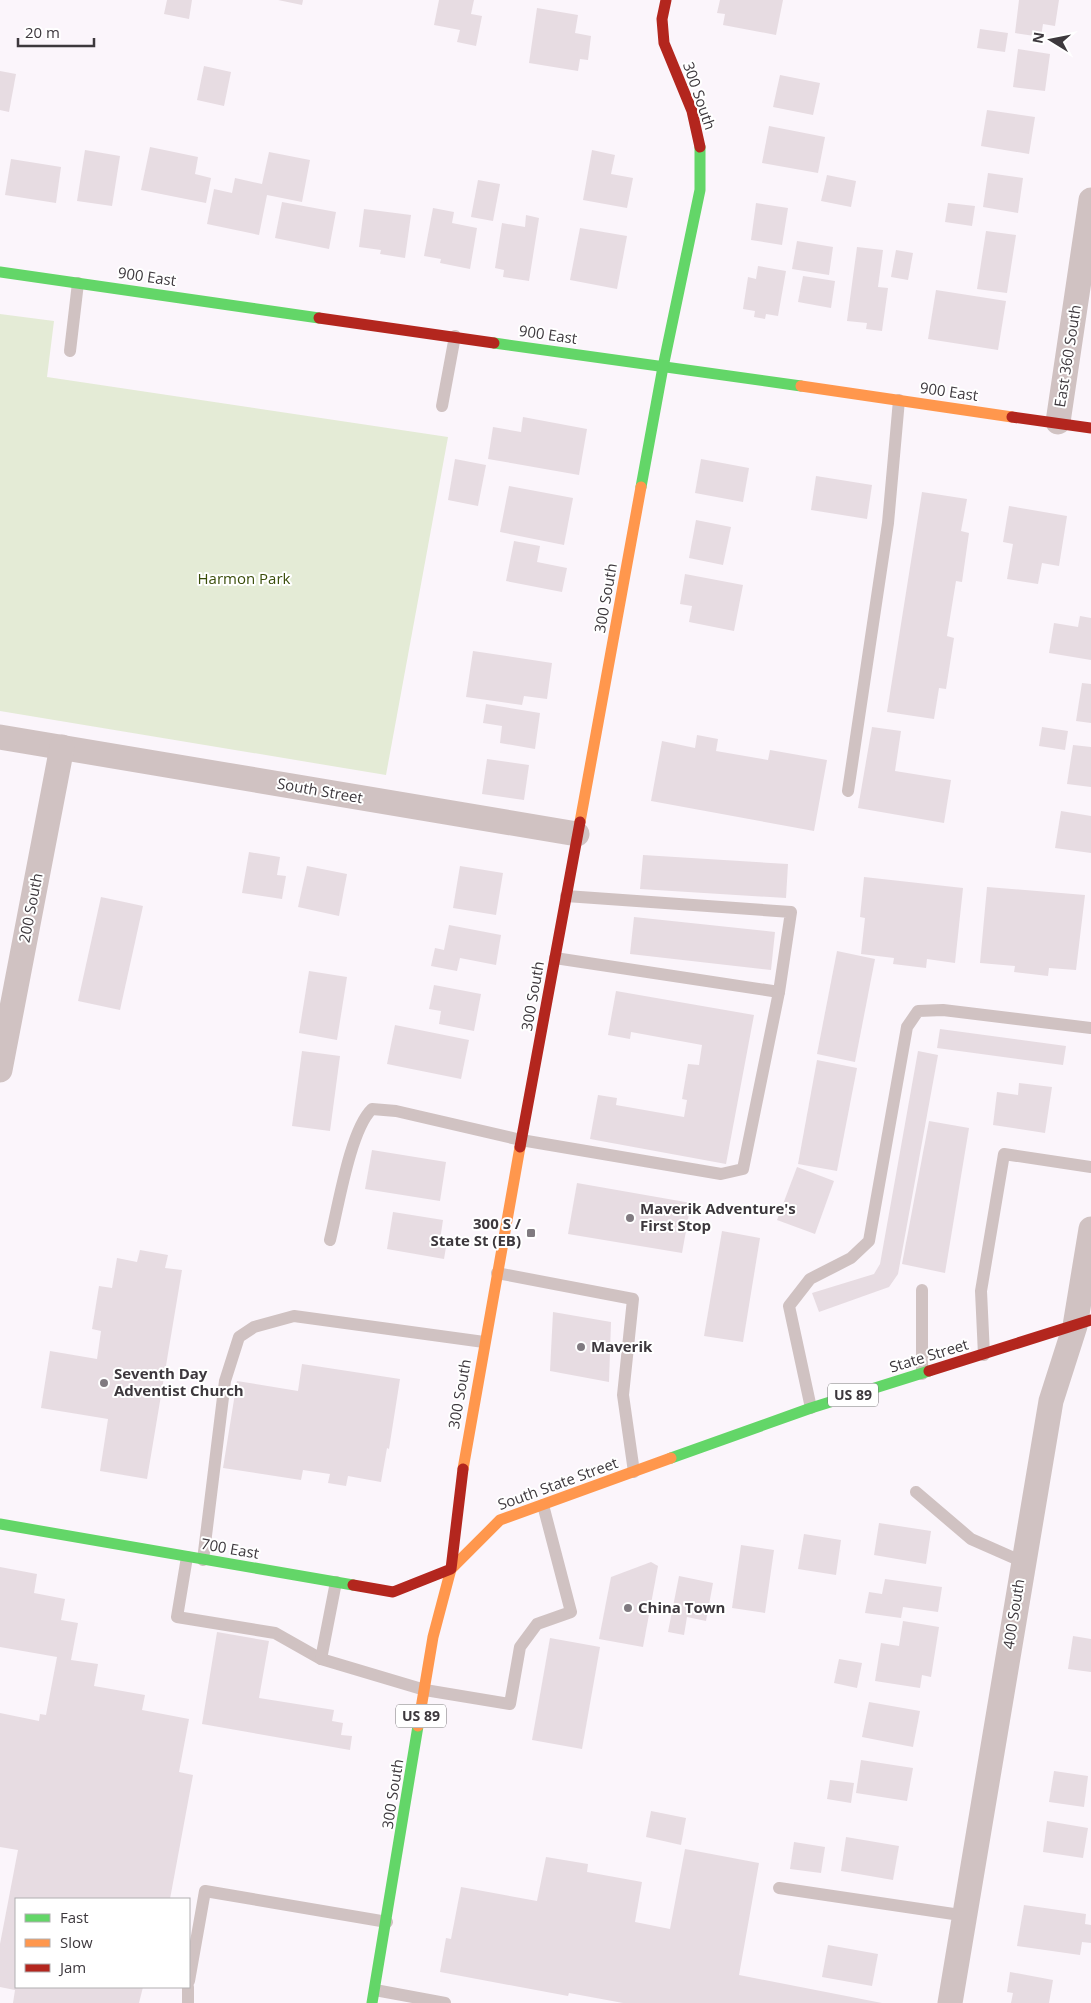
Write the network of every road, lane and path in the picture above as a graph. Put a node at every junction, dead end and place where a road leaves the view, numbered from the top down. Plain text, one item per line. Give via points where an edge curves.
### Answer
1 (666, 0) edge
2 (1091, 200) edge
3 (0, 272) edge
4 (78, 283) junction
5 (456, 336) junction
6 (70, 351) dead end
7 (663, 367) junction
8 (899, 400) junction
9 (442, 406) dead end
10 (1058, 422) junction
11 (1091, 428) edge
12 (0, 736) edge
13 (62, 747) junction
14 (848, 791) dead end
15 (578, 834) junction
16 (566, 896) junction
17 (555, 958) junction
18 (779, 992) junction
19 (1091, 1028) edge
20 (0, 1070) edge
21 (522, 1140) junction
22 (1091, 1167) edge
23 (1091, 1229) edge
24 (330, 1240) dead end
25 (497, 1273) junction
26 (922, 1290) dead end
27 (1083, 1323) edge
28 (484, 1342) junction
29 (984, 1355) junction
30 (922, 1374) junction
31 (811, 1408) junction
32 (634, 1472) junction
33 (916, 1492) dead end
34 (543, 1505) junction
35 (0, 1524) edge
36 (187, 1557) junction
37 (203, 1560) junction
38 (1023, 1562) junction
39 (450, 1569) junction
40 (336, 1582) junction
41 (321, 1660) junction
42 (425, 1690) junction
43 (779, 1888) dead end
44 (967, 1916) junction
45 (387, 1922) junction
46 (190, 1975) edge
47 (188, 1988) edge
48 (375, 1990) junction
49 (188, 2003) edge
50 (372, 2003) edge
51 (445, 2003) edge
52 (950, 2003) edge

1 - 7 main road, 300 South via 662,19 664,43 692,111 700,146 700,190
2 - 10 street, East 360 South
3 - 4 main road, 900 East
4 - 5 main road, 900 East
4 - 6 lane
5 - 7 main road, 900 East
5 - 9 lane
7 - 8 main road, 900 East
7 - 15 main road, 300 South
8 - 10 main road, 900 East
8 - 14 lane via 888,523
10 - 11 main road, 900 East
12 - 13 street, South Street
13 - 15 street, South Street
13 - 20 street, 200 South
15 - 16 main road, 300 South
16 - 17 main road, 300 South
16 - 18 lane via 791,912
17 - 18 lane
17 - 21 main road, 300 South
18 - 21 lane via 743,1169 721,1174
19 - 31 lane via 943,1010 918,1011 907,1027 869,1241 851,1258 810,1279 789,1306
21 - 24 lane via 396,1111 372,1109 362,1122 354,1144
21 - 25 main road, 300 South
22 - 29 lane via 1004,1154 981,1291
23 - 27 street, 400 South
25 - 28 main road, 300 South
25 - 32 lane via 633,1299 622,1395
26 - 30 lane
27 - 29 main road, State Street / US 89
27 - 38 street, 400 South via 1051,1401
28 - 37 lane via 294,1316 254,1327 239,1337 225,1381
28 - 39 main road, 300 South via 466,1441
29 - 30 main road, State Street / US 89
30 - 31 main road, State Street / US 89
31 - 32 main road, State Street / US 89
32 - 34 main road, South State Street / US 89
33 - 38 lane via 971,1539
34 - 39 main road, South State Street / US 89 via 500,1520
34 - 42 lane via 571,1612 537,1624 520,1647 510,1704
35 - 36 main road, 700 East
36 - 37 main road, 700 East
36 - 41 lane via 177,1617 275,1633
37 - 40 main road, 700 East
38 - 44 street, 400 South
39 - 40 main road, 700 East via 393,1592
39 - 42 main road, 300 South / US 89 via 433,1637
40 - 41 lane
41 - 42 lane
42 - 45 main road, 300 South / US 89
43 - 44 lane
44 - 52 street, 400 South
45 - 46 lane via 205,1891
45 - 48 main road, 300 South / US 89
47 - 49 lane
48 - 50 main road, 300 South / US 89
48 - 51 lane

